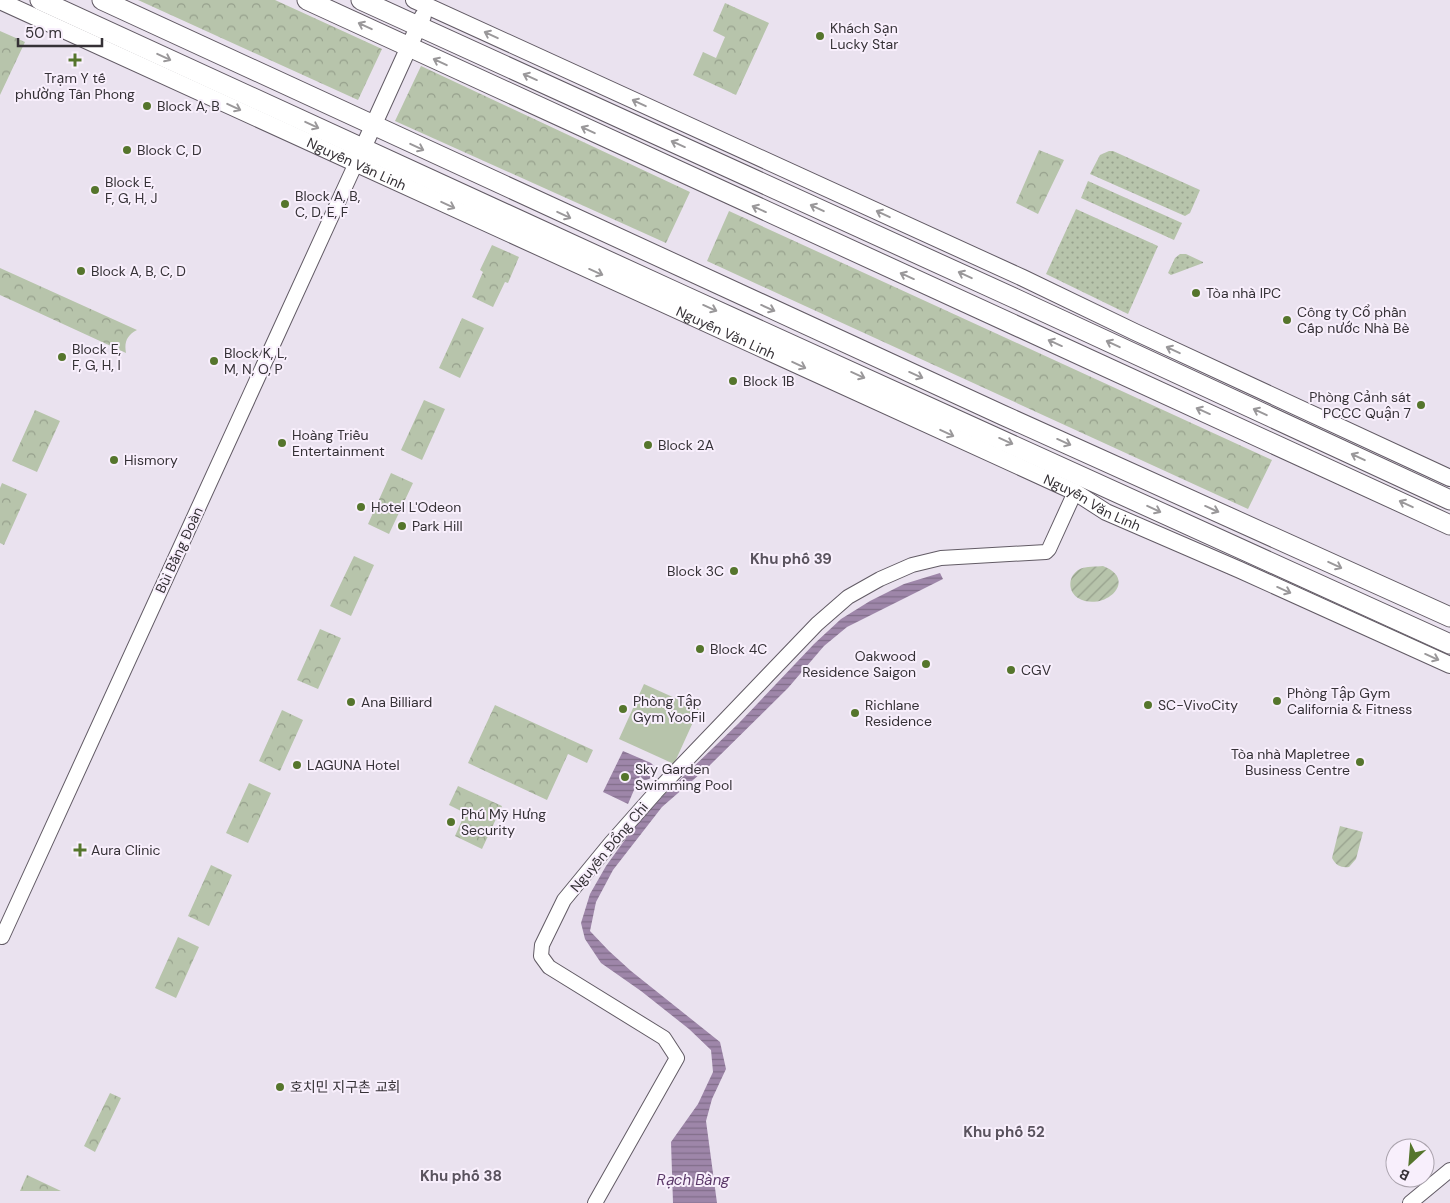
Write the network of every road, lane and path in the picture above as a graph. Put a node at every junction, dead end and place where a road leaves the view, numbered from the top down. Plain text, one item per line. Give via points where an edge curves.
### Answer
1 (102, 0) edge
2 (307, 0) edge
3 (361, 0) edge
4 (0, 1) edge
5 (424, 2) edge
6 (47, 9) edge
7 (418, 26) junction
8 (409, 47) junction
9 (372, 127) junction
10 (359, 155) junction
11 (1023, 278) junction
12 (1014, 298) junction
13 (1450, 478) edge
14 (1078, 483) junction
15 (1450, 500) edge
16 (1450, 525) edge
17 (1244, 561) junction
18 (1450, 617) edge
19 (1450, 644) edge
20 (1450, 665) edge
21 (2, 937) dead end
22 (1450, 1170) edge
23 (595, 1203) edge
24 (1410, 1203) edge

1 - 9 highway
8 -> 2 highway
3 - 7 highway
4 - 6 main road, Nguyễn Văn Linh
5 - 7 main road
11 -> 5 main road
6 -> 10 highway, Nguyễn Văn Linh
7 - 8 main road
12 -> 7 highway
8 - 9 main road
16 -> 8 highway
9 - 10 main road
9 -> 18 highway
10 -> 14 highway, Nguyễn Văn Linh via 678,293
10 - 21 street, Bùi Bằng Đoàn
11 - 12 main road
13 -> 11 main road
15 -> 12 highway
14 -> 17 highway, Nguyễn Văn Linh
14 - 23 street, Nguyễn Đổng Chi via 1046,552 941,558 912,565 848,597 817,624 656,792 564,900 542,946 540,956 548,968 664,1038 677,1058
17 - 19 highway, Nguyễn Văn Linh
17 -> 20 main road, Nguyễn Văn Linh
22 - 24 street

